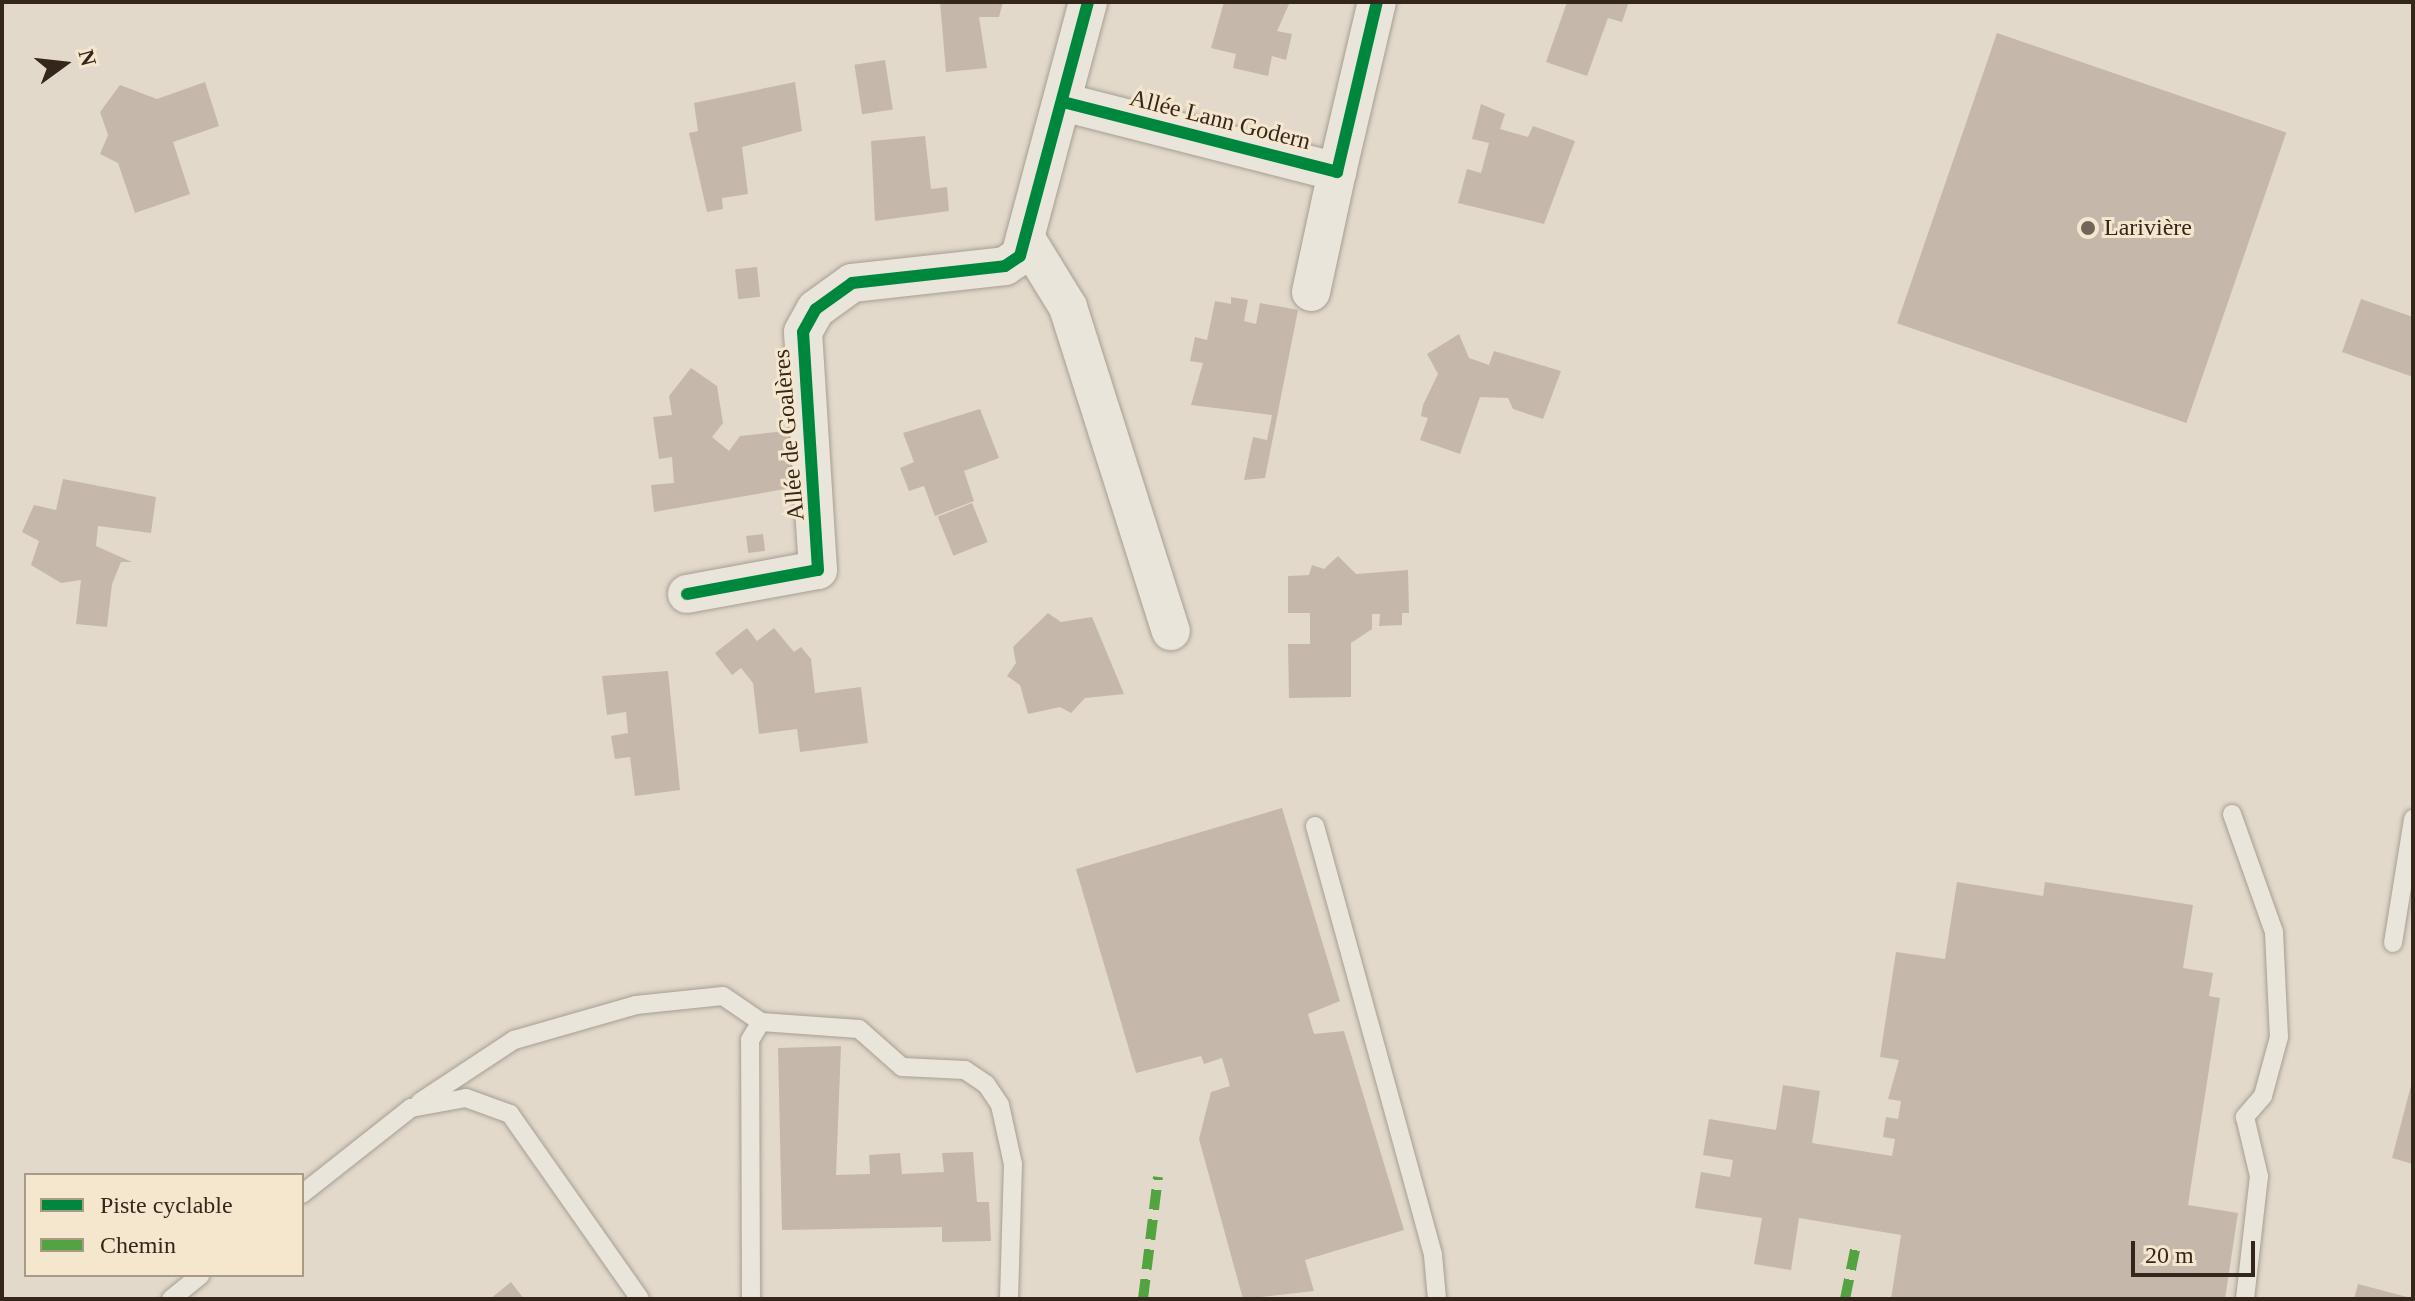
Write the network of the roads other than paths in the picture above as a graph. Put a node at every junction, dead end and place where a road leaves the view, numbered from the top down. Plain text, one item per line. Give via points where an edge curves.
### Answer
1 (1088, 2) edge
2 (1377, 2) edge
3 (1063, 102) junction
4 (1337, 172) junction
5 (1028, 242) junction
6 (1311, 292) dead end
7 (687, 594) dead end
8 (1171, 631) dead end
9 (2232, 814) dead end
10 (2413, 819) edge
11 (1315, 826) dead end
12 (2393, 943) dead end
13 (761, 1022) junction
14 (411, 1108) junction
15 (304, 1192) edge
16 (198, 1277) edge
17 (171, 1299) edge
18 (640, 1299) edge
19 (751, 1299) edge
20 (1009, 1299) edge
21 (1437, 1299) edge
22 (2245, 1299) edge

1 - 3 street
2 - 4 street, Allée Lann Godern
3 - 4 street, Allée Lann Godern
3 - 5 street
4 - 6 street, Allée Lann Godern
5 - 7 street, Allée de Goalères via 1005,266 852,283 816,309 799,353 818,570
5 - 8 street via 1055,274 1068,307
9 - 22 lane via 2274,932 2279,1037 2263,1096 2245,1117 2259,1176
10 - 12 lane
11 - 21 lane via 1433,1255
13 - 14 lane via 723,996 636,1005 514,1040
13 - 19 lane via 750,1040
13 - 20 lane via 859,1029 902,1067 965,1070 986,1084 1000,1105 1013,1164
14 - 15 lane
14 - 18 lane via 466,1098 510,1114
16 - 17 lane

